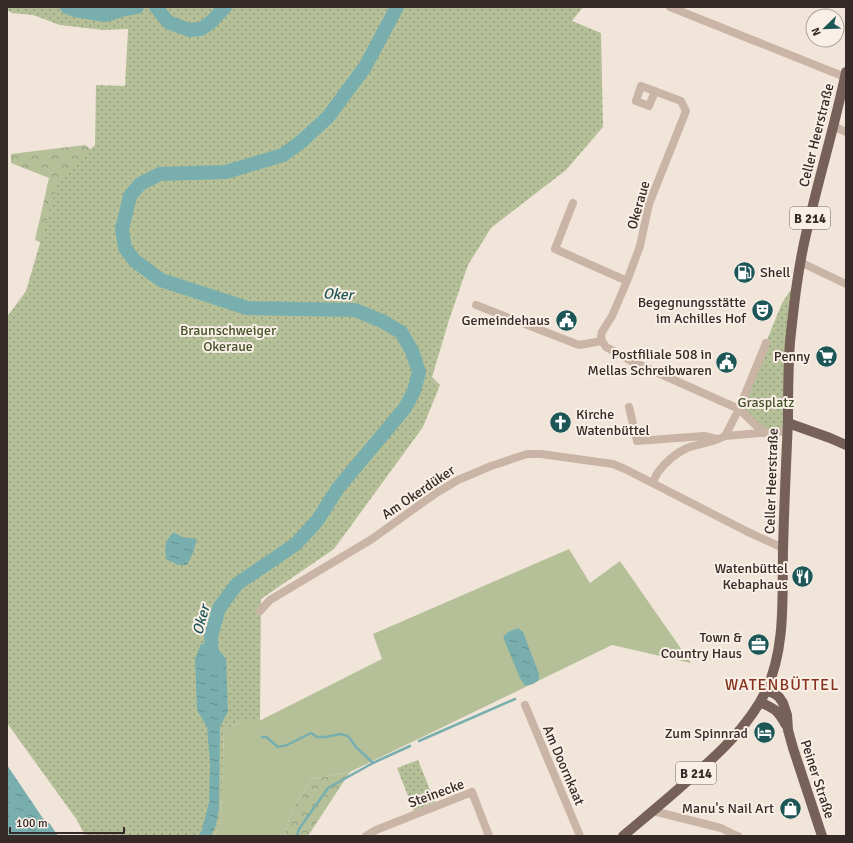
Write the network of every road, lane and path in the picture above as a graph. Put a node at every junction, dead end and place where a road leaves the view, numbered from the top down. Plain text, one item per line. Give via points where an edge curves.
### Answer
1 (670, 7) edge
2 (845, 74) edge
3 (655, 91) dead end
4 (833, 126) junction
5 (846, 132) edge
6 (573, 203) dead end
7 (800, 262) junction
8 (627, 281) junction
9 (846, 284) edge
10 (476, 305) dead end
11 (602, 341) junction
12 (766, 342) dead end
13 (628, 407) dead end
14 (739, 409) junction
15 (787, 427) junction
16 (764, 434) junction
17 (723, 438) junction
18 (846, 445) edge
19 (653, 483) junction
20 (783, 548) junction
21 (260, 611) dead end
22 (766, 690) junction
23 (760, 702) junction
24 (525, 705) dead end
25 (788, 730) junction
26 (653, 811) junction
27 (366, 836) edge
28 (489, 836) edge
29 (580, 836) edge
30 (623, 836) edge
31 (738, 836) edge
32 (822, 836) edge

1 - 2 street
2 - 4 main road, Celler Heerstraße / B 214
3 - 8 street, Okeraue via 681,101 686,111 649,204 640,246
4 - 5 street
4 - 7 main road, Celler Heerstraße / B 214
6 - 8 street via 555,249
7 - 9 street
7 - 15 main road, Celler Heerstraße / B 214 via 790,342
8 - 11 street, Okeraue via 602,332
10 - 11 street via 579,345
11 - 14 street via 606,347 631,361
12 - 14 street
13 - 17 street via 638,441 704,436
14 - 16 street
14 - 17 street
15 - 16 street
15 - 18 main road via 830,438
15 - 20 main road, Celler Heerstraße / B 214
16 - 17 street
17 - 19 street via 687,448 676,455 658,472
19 - 20 street, Am Okerdüker
19 - 21 street, Am Okerdüker via 613,464 541,454 517,457 458,480 372,539 270,600
20 - 22 main road, Celler Heerstraße / B 214 via 780,643
22 - 23 main road, Celler Heerstraße / B 214
22 - 25 main road, Peiner Straße via 779,697 783,703
23 - 25 main road, Peiner Straße via 775,709
23 - 26 main road, Celler Heerstraße / B 214 via 728,744
24 - 29 street, Am Doornkaat
25 - 32 main road, Peiner Straße
26 - 30 main road, Celler Heerstraße / B 214
26 - 31 street via 721,828
27 - 28 street, Steinecke via 472,792

